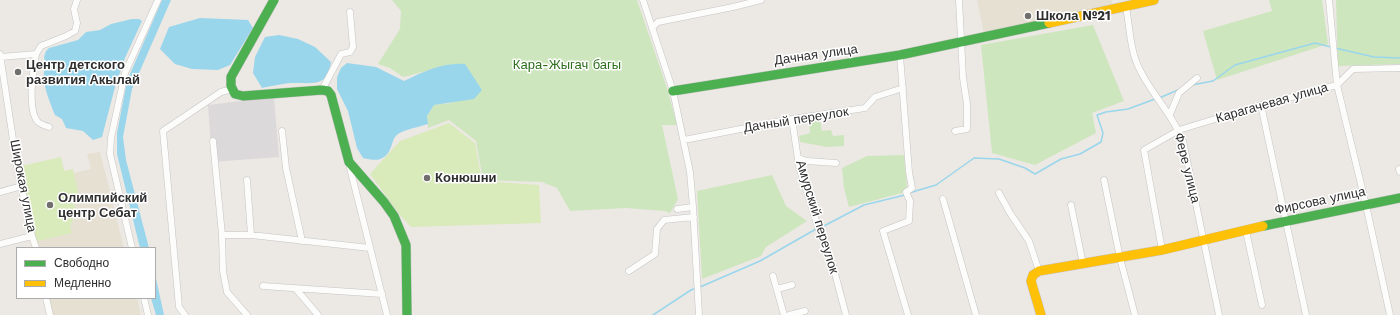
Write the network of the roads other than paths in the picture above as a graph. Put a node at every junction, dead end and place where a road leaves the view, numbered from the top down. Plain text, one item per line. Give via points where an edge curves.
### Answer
1 (77, 0) edge
2 (158, 0) edge
3 (274, 0) edge
4 (643, 0) edge
5 (732, 0) edge
6 (762, 0) edge
7 (959, 0) edge
8 (1152, 0) edge
9 (1329, 0) edge
10 (733, 7) junction
11 (1126, 7) junction
12 (350, 12) dead end
13 (652, 28) junction
14 (962, 42) junction
15 (36, 54) junction
16 (900, 55) junction
17 (1, 58) edge
18 (1400, 68) edge
19 (1197, 78) dead end
20 (1337, 85) junction
21 (903, 88) junction
22 (232, 89) junction
23 (322, 90) junction
24 (673, 91) junction
25 (1261, 105) junction
26 (1170, 114) junction
27 (792, 119) junction
28 (49, 127) dead end
29 (282, 130) dead end
30 (1179, 130) junction
31 (955, 131) dead end
32 (684, 140) junction
33 (213, 141) dead end
34 (798, 158) junction
35 (349, 162) junction
36 (836, 163) dead end
37 (248, 180) dead end
38 (1104, 180) dead end
39 (22, 186) junction
40 (0, 192) edge
41 (999, 193) dead end
42 (1400, 198) edge
43 (942, 199) dead end
44 (1071, 205) dead end
45 (1366, 205) junction
46 (693, 207) junction
47 (677, 209) dead end
48 (694, 217) junction
49 (1286, 221) junction
50 (1246, 231) junction
51 (32, 236) junction
52 (222, 236) junction
53 (251, 236) junction
54 (302, 240) junction
55 (1204, 241) junction
56 (0, 244) edge
57 (36, 247) edge
58 (132, 247) edge
59 (370, 248) junction
60 (1162, 250) junction
61 (1120, 258) junction
62 (1082, 264) junction
63 (629, 271) dead end
64 (1036, 273) junction
65 (773, 276) dead end
66 (792, 285) dead end
67 (263, 286) dead end
68 (296, 289) junction
69 (777, 289) junction
70 (382, 294) junction
71 (46, 299) edge
72 (144, 299) edge
73 (1262, 305) dead end
74 (805, 311) dead end
75 (50, 315) edge
76 (148, 315) edge
77 (185, 315) edge
78 (247, 315) edge
79 (318, 315) edge
80 (387, 315) edge
81 (407, 315) edge
82 (699, 315) edge
83 (784, 315) edge
84 (789, 315) edge
85 (846, 315) edge
86 (908, 315) edge
87 (976, 315) edge
88 (1042, 315) edge
89 (1135, 315) edge
90 (1219, 315) edge
91 (1306, 315) edge
92 (1390, 315) edge

1 - 15 street via 74,9 77,23 75,31 41,46
2 - 58 street via 125,73 111,138 110,154
3 - 22 street via 231,77
4 - 13 street
5 - 10 street
6 - 10 street
7 - 14 street
8 - 11 street, Дачная улица
9 - 20 street
10 - 13 street via 658,22
11 - 14 street, Дачная улица
11 - 26 street, Фере улица via 1139,69
12 - 23 street via 353,47 350,52 342,54 339,58
13 - 24 street
14 - 16 street, Дачная улица
14 - 31 street via 967,129
15 - 17 street
15 - 28 street via 32,75 34,115 39,123
16 - 21 street
16 - 24 street, Дачная улица
17 - 39 street, Широкая улица
18 - 20 street, Карагачевая улица via 1353,69
19 - 26 street via 1179,93
20 - 25 street, Карагачевая улица
20 - 45 street
21 - 27 street, Дачный переулок via 875,97 865,108
21 - 86 street via 912,188 906,192 910,201 909,221 882,231
22 - 23 street via 235,94 243,96
22 - 77 street via 221,92 163,131 179,307
23 - 35 street via 328,91 331,95
24 - 32 street
25 - 30 street, Карагачевая улица
25 - 49 street
26 - 30 street, Фере улица
27 - 32 street, Дачный переулок
27 - 34 street, Амурский переулок
29 - 54 street via 286,168
30 - 55 street, Фере улица
30 - 60 street, Карагачевая улица via 1144,150
32 - 46 street
33 - 52 street
34 - 36 street
34 - 85 street, Амурский переулок
35 - 59 street
35 - 81 street via 394,216 406,245
37 - 53 street
38 - 61 street
39 - 40 street
39 - 51 street, Широкая улица
41 - 64 street via 1029,241
42 - 45 street, Фирсова улица
43 - 87 street
44 - 62 street
45 - 49 street, Фирсова улица
45 - 92 street
46 - 47 street
46 - 48 street
48 - 63 street via 664,220 658,229 655,254
48 - 82 street
49 - 50 street, Фирсова улица
49 - 91 street
50 - 55 street, Фирсова улица
50 - 73 street
51 - 56 street
51 - 57 street, Широкая улица
52 - 53 street
52 - 78 street via 223,271 227,292
53 - 54 street
54 - 59 street
55 - 60 street, Фирсова улица
55 - 90 street, Фере улица
59 - 70 street
60 - 61 street, Фирсова улица
61 - 62 street, Фирсова улица
61 - 89 street
62 - 64 street, Фирсова улица
64 - 88 street via 1031,281
65 - 69 street
66 - 69 street
67 - 68 street
68 - 70 street
68 - 79 street
69 - 83 street
70 - 80 street
71 - 75 street
72 - 76 street
74 - 84 street

